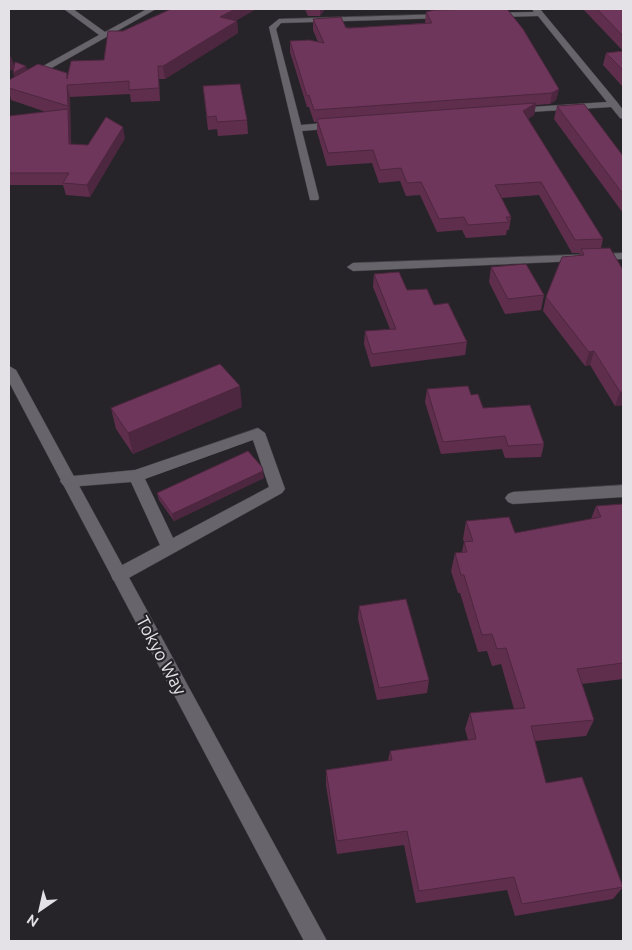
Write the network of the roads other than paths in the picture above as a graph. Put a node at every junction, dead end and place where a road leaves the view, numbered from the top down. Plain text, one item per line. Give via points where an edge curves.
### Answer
1 (68, 9) edge
2 (152, 9) edge
3 (538, 11) edge
4 (482, 15) edge
5 (453, 16) edge
6 (105, 36) junction
7 (9, 89) edge
8 (614, 104) junction
9 (504, 112) edge
10 (623, 116) edge
11 (347, 124) edge
12 (298, 128) junction
13 (314, 198) dead end
14 (623, 256) edge
15 (353, 267) dead end
16 (9, 370) edge
17 (136, 476) junction
18 (68, 481) junction
19 (623, 491) edge
20 (513, 498) dead end
21 (170, 548) junction
22 (119, 575) junction
23 (316, 941) edge

1 - 6 street
2 - 6 street
3 - 4 street
3 - 8 street
5 - 12 street via 279,21 272,29
6 - 7 street
8 - 9 street
8 - 10 street
11 - 12 street
12 - 13 street
14 - 15 street
16 - 18 street, Tokyo Way
17 - 18 street
17 - 21 street
17 - 21 street via 258,433 277,489
18 - 22 street, Tokyo Way
19 - 20 street
21 - 22 street
22 - 23 street, Tokyo Way

